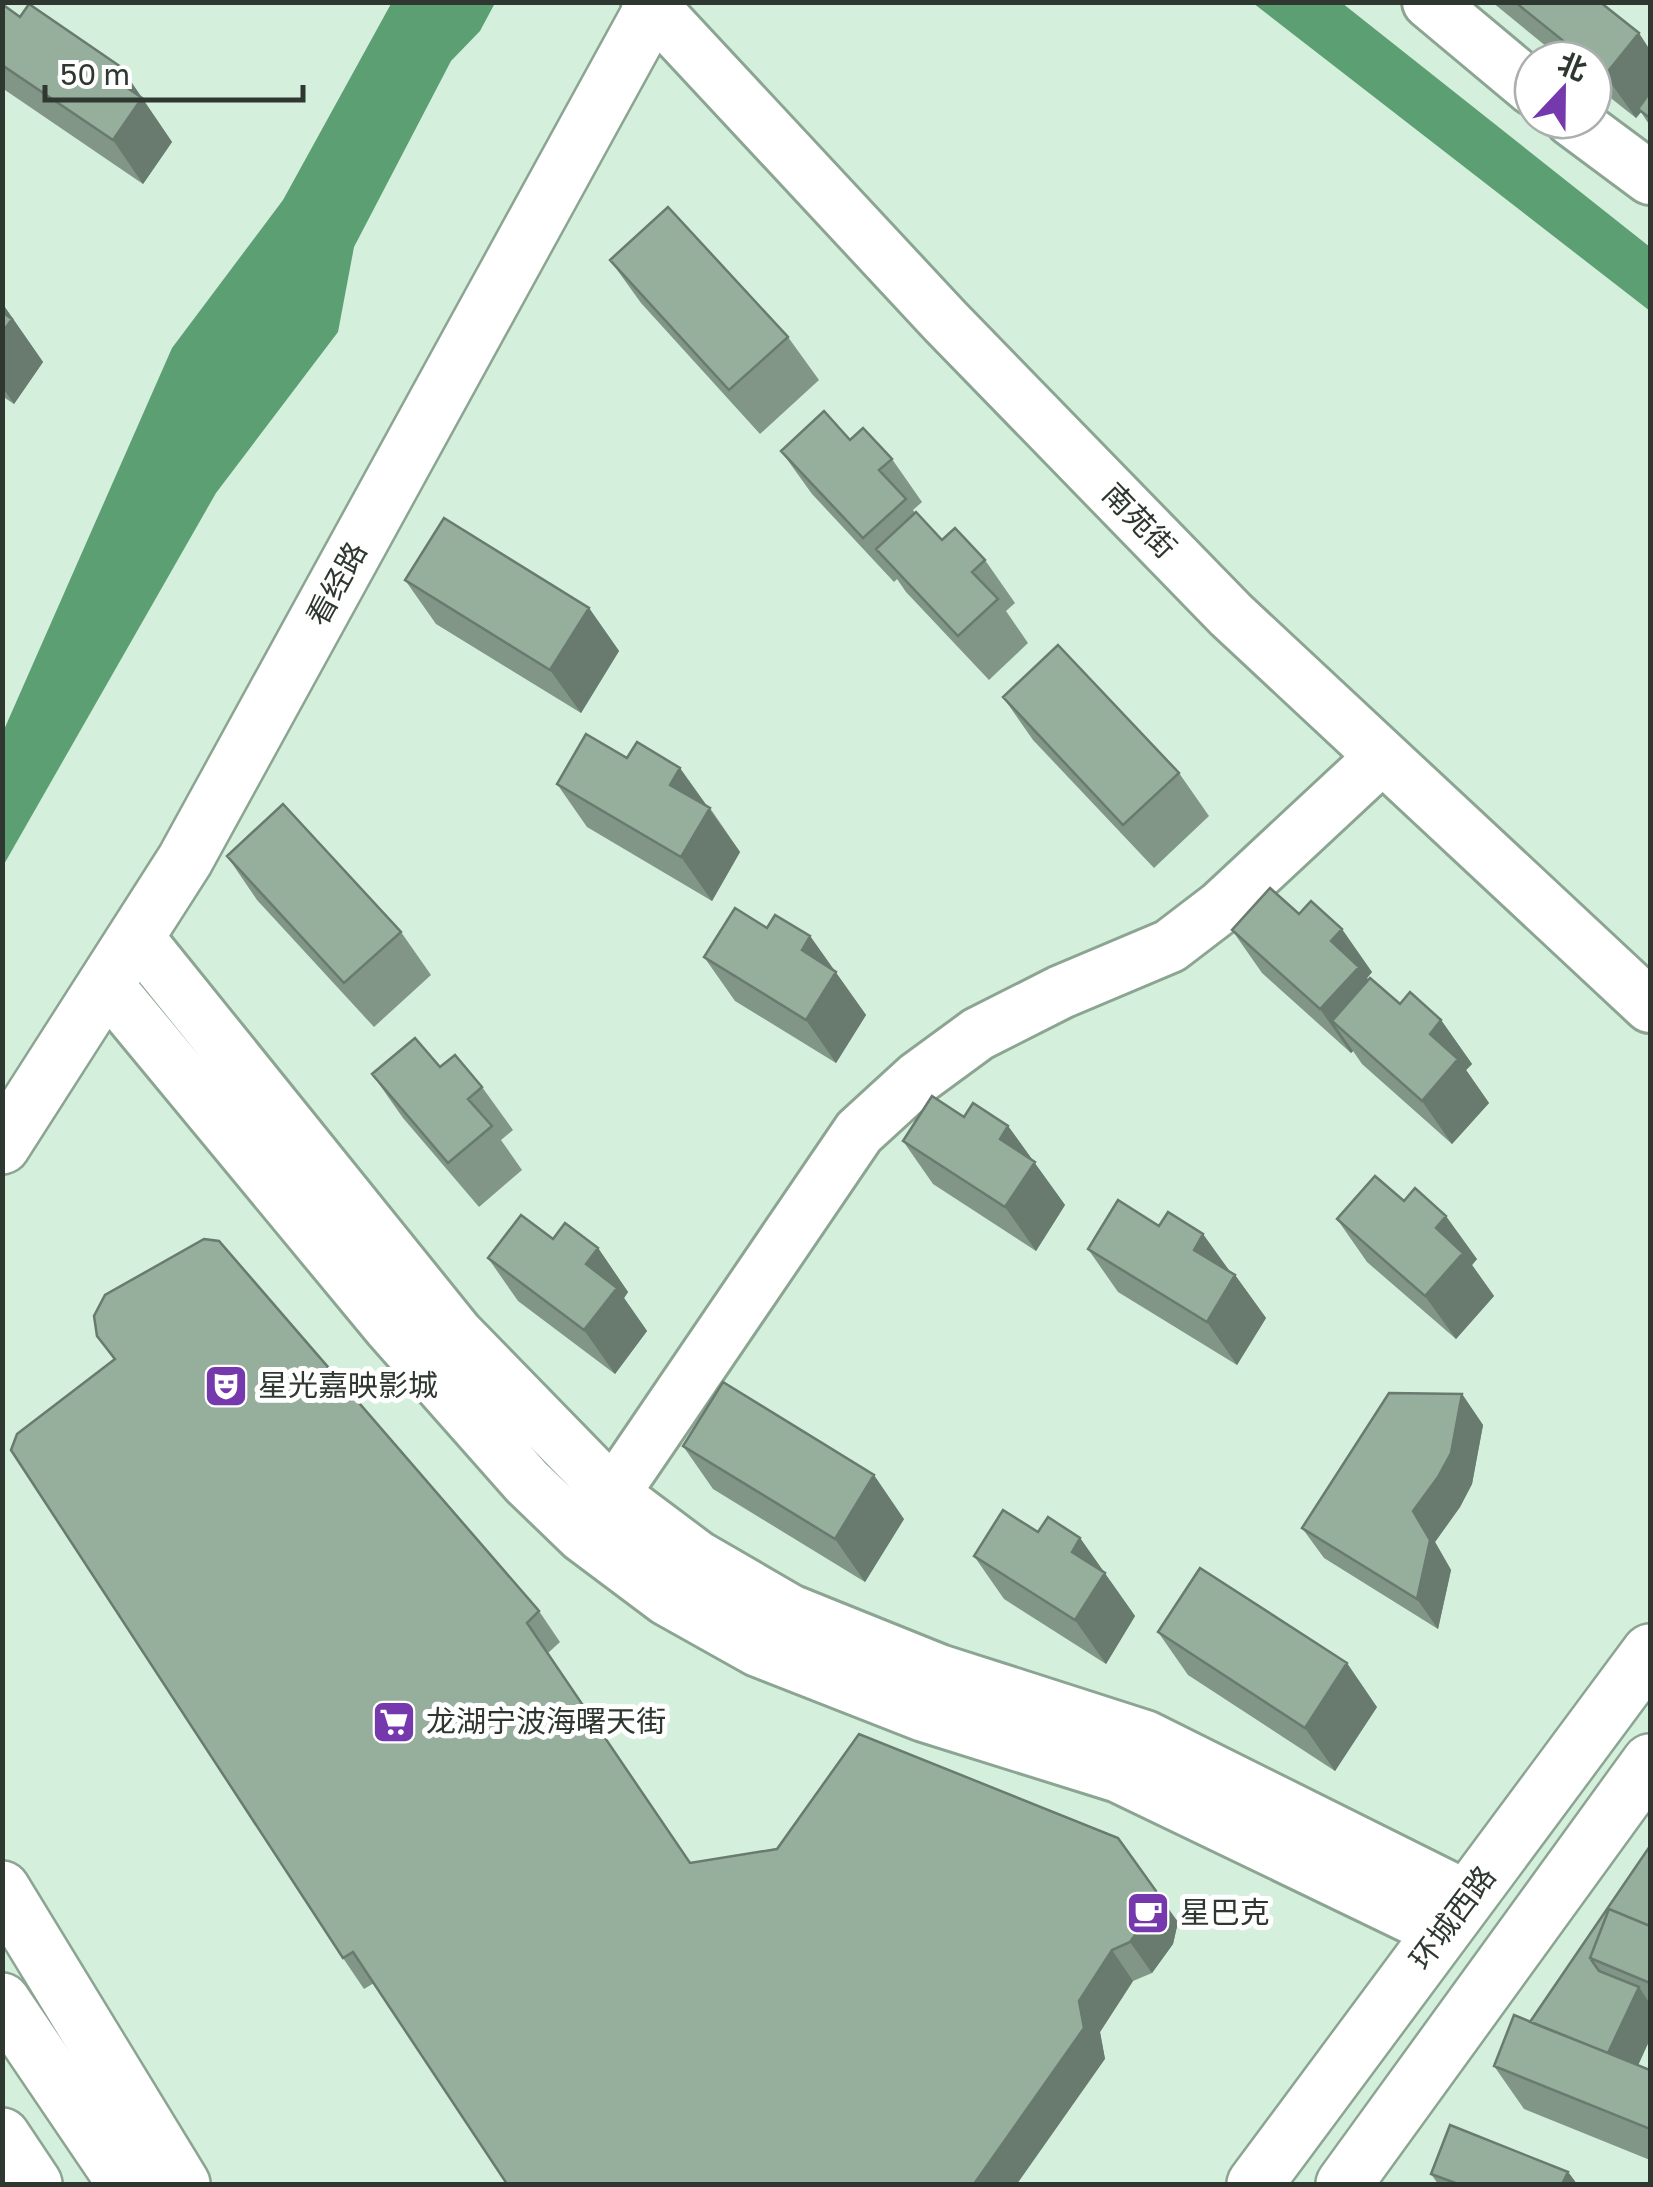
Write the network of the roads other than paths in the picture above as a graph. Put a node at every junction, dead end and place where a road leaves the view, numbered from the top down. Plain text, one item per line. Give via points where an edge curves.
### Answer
1 (1429, 2) edge
2 (651, 4) edge
3 (1513, 72) edge
4 (1599, 140) edge
5 (1650, 178) edge
6 (1382, 757) junction
7 (136, 936) junction
8 (106, 984) junction
9 (1650, 1006) edge
10 (2, 1146) edge
11 (613, 1494) junction
12 (583, 1536) junction
13 (1650, 1652) edge
14 (1650, 1762) edge
15 (2, 1889) edge
16 (1455, 1915) junction
17 (2, 2000) edge
18 (2, 2136) edge
19 (34, 2184) edge
20 (126, 2184) edge
21 (182, 2184) edge
22 (1255, 2184) edge
23 (1344, 2184) edge

1 - 3 street
2 - 6 street, 南苑街 via 1230,615
2 - 7 main road, 看经路 via 184,860
4 - 5 street
6 - 9 street, 南苑街
6 - 11 street via 1170,946 978,1034 858,1132
7 - 8 main road, 看经路
7 - 11 street via 457,1334
8 - 10 main road, 看经路
8 - 12 street via 389,1326
11 - 12 street
11 - 16 street via 697,1556 790,1611 940,1671 1145,1737
12 - 16 street via 667,1599 758,1650 924,1715 1120,1776
13 - 16 main road, 环城西路
14 - 23 main road
15 - 21 main road
16 - 22 main road, 环城西路
17 - 20 main road
18 - 19 main road

